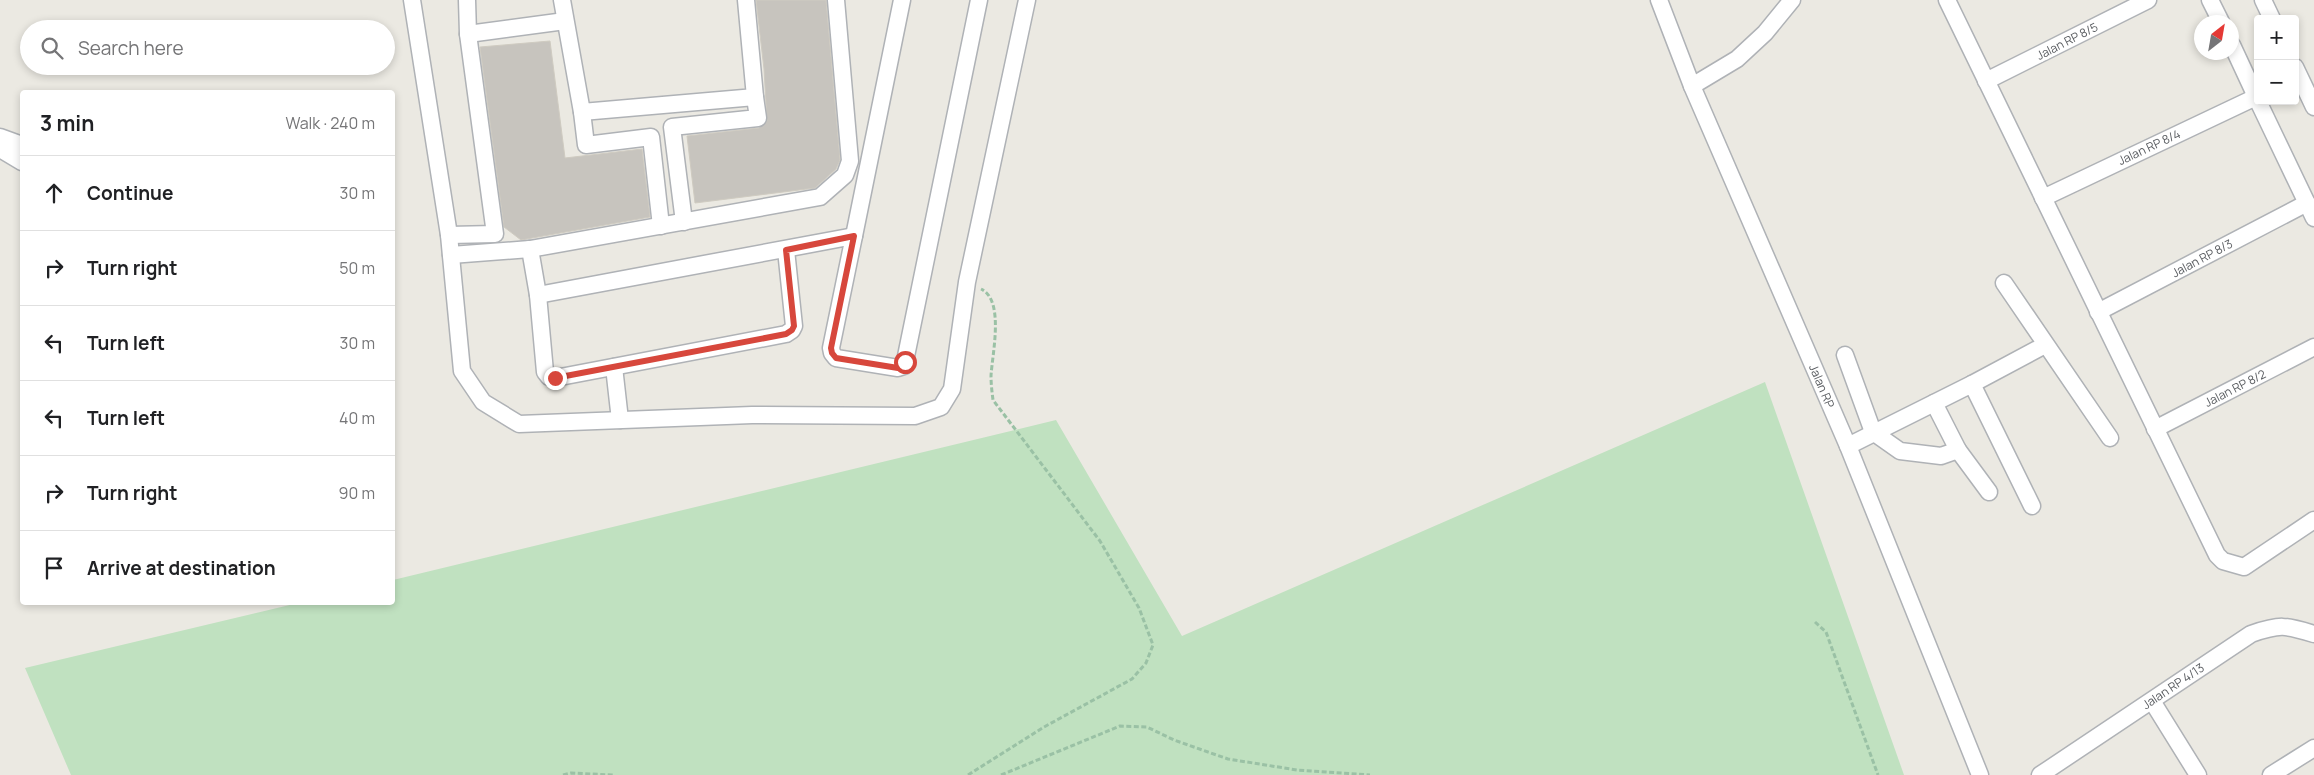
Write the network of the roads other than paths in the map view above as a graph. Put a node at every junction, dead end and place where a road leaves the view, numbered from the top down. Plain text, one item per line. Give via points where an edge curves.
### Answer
1 (412, 0) edge
2 (467, 0) edge
3 (562, 0) edge
4 (746, 0) edge
5 (836, 0) edge
6 (902, 0) edge
7 (979, 0) edge
8 (1027, 0) edge
9 (1659, 0) edge
10 (1792, 0) edge
11 (1947, 0) edge
12 (2148, 0) edge
13 (2210, 0) edge
14 (2263, 0) edge
15 (2218, 15) edge
16 (2270, 15) edge
17 (565, 21) junction
18 (468, 34) junction
19 (2239, 60) edge
20 (2299, 76) edge
21 (1986, 81) junction
22 (1692, 86) junction
23 (2254, 93) edge
24 (755, 97) junction
25 (2254, 101) edge
26 (2259, 105) edge
27 (2314, 106) edge
28 (582, 112) junction
29 (0, 137) edge
30 (20, 144) edge
31 (0, 149) edge
32 (20, 161) edge
33 (2043, 198) junction
34 (2306, 203) junction
35 (2314, 218) edge
36 (684, 222) junction
37 (661, 226) junction
38 (449, 235) junction
39 (854, 236) junction
40 (530, 248) junction
41 (786, 250) junction
42 (451, 255) junction
43 (2004, 283) dead end
44 (538, 295) junction
45 (2098, 312) junction
46 (2045, 345) junction
47 (2314, 347) edge
48 (1845, 354) dead end
49 (614, 366) junction
50 (1972, 384) junction
51 (1934, 403) junction
52 (620, 420) junction
53 (2155, 429) junction
54 (1873, 432) junction
55 (2110, 438) dead end
56 (1848, 446) junction
57 (1958, 450) junction
58 (1989, 492) dead end
59 (2032, 506) dead end
60 (2314, 520) edge
61 (2314, 634) edge
62 (2152, 701) junction
63 (2314, 748) edge
64 (1980, 775) edge
65 (2040, 775) edge
66 (2198, 775) edge
67 (2271, 775) edge

1 - 38 street
2 - 18 street
3 - 17 street
4 - 24 street
5 - 36 street via 850,161 845,175 820,197
6 - 39 street
7 - 39 street via 904,366 898,368 836,358 832,353
8 - 52 street via 967,282 952,390 941,407 915,416 752,415
9 - 22 street, Jalan RP
10 - 22 street via 1737,59
11 - 21 street
12 - 21 street, Jalan RP 8/5
13 - 15 street
14 - 16 street
17 - 18 street
17 - 28 street
18 - 38 street via 495,234
19 - 23 street
20 - 27 street
21 - 33 street
22 - 56 street, Jalan RP
24 - 28 street
24 - 36 street via 758,118 672,127
25 - 33 street, Jalan RP 8/4
26 - 34 street
28 - 37 street via 586,145 651,137
29 - 30 street
31 - 32 street
33 - 45 street
34 - 35 street
34 - 45 street, Jalan RP 8/3
36 - 37 street
37 - 40 street
38 - 42 street
39 - 41 street
40 - 42 street
40 - 44 street
41 - 44 street
41 - 49 street via 792,330 786,334
42 - 52 street via 462,371 483,402 519,424
43 - 46 street
44 - 49 street via 545,372 549,377
45 - 53 street
46 - 50 street
46 - 55 street
47 - 53 street, Jalan RP 8/2
48 - 54 street
49 - 52 street
50 - 51 street
50 - 59 street
51 - 54 street
51 - 57 street
53 - 60 street via 2223,562 2244,567
54 - 56 street
54 - 57 street via 1900,451 1941,456
56 - 64 street, Jalan RP
57 - 58 street
61 - 62 street, Jalan RP 4/13 via 2274,626 2250,634
62 - 65 street, Jalan RP 4/13
62 - 66 street
63 - 67 street

